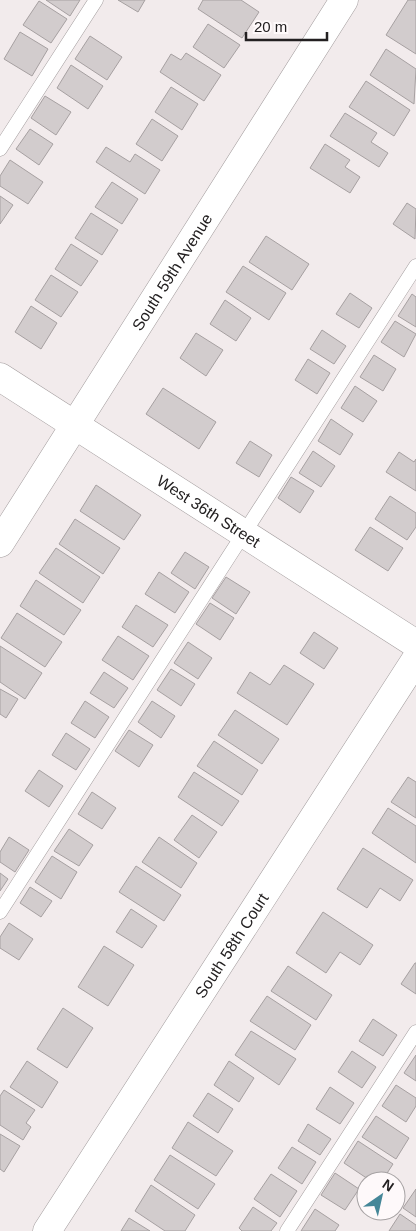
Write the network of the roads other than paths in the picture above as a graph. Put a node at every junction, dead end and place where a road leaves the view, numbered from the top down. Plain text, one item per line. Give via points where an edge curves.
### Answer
1 (96, 0) edge
2 (344, 0) edge
3 (0, 149) edge
4 (416, 266) edge
5 (0, 377) edge
6 (76, 426) junction
7 (244, 534) junction
8 (0, 544) edge
9 (416, 644) edge
10 (416, 659) edge
11 (0, 912) edge
12 (416, 1032) edge
13 (47, 1231) edge
14 (287, 1231) edge

1 - 3 lane
2 - 6 street, South 59th Avenue
4 - 7 lane
5 - 6 street, West 36th Street
6 - 7 street, West 36th Street
6 - 8 street, South 59th Avenue
7 - 9 street, West 36th Street
7 - 11 lane
10 - 13 street, South 58th Court
12 - 14 lane

